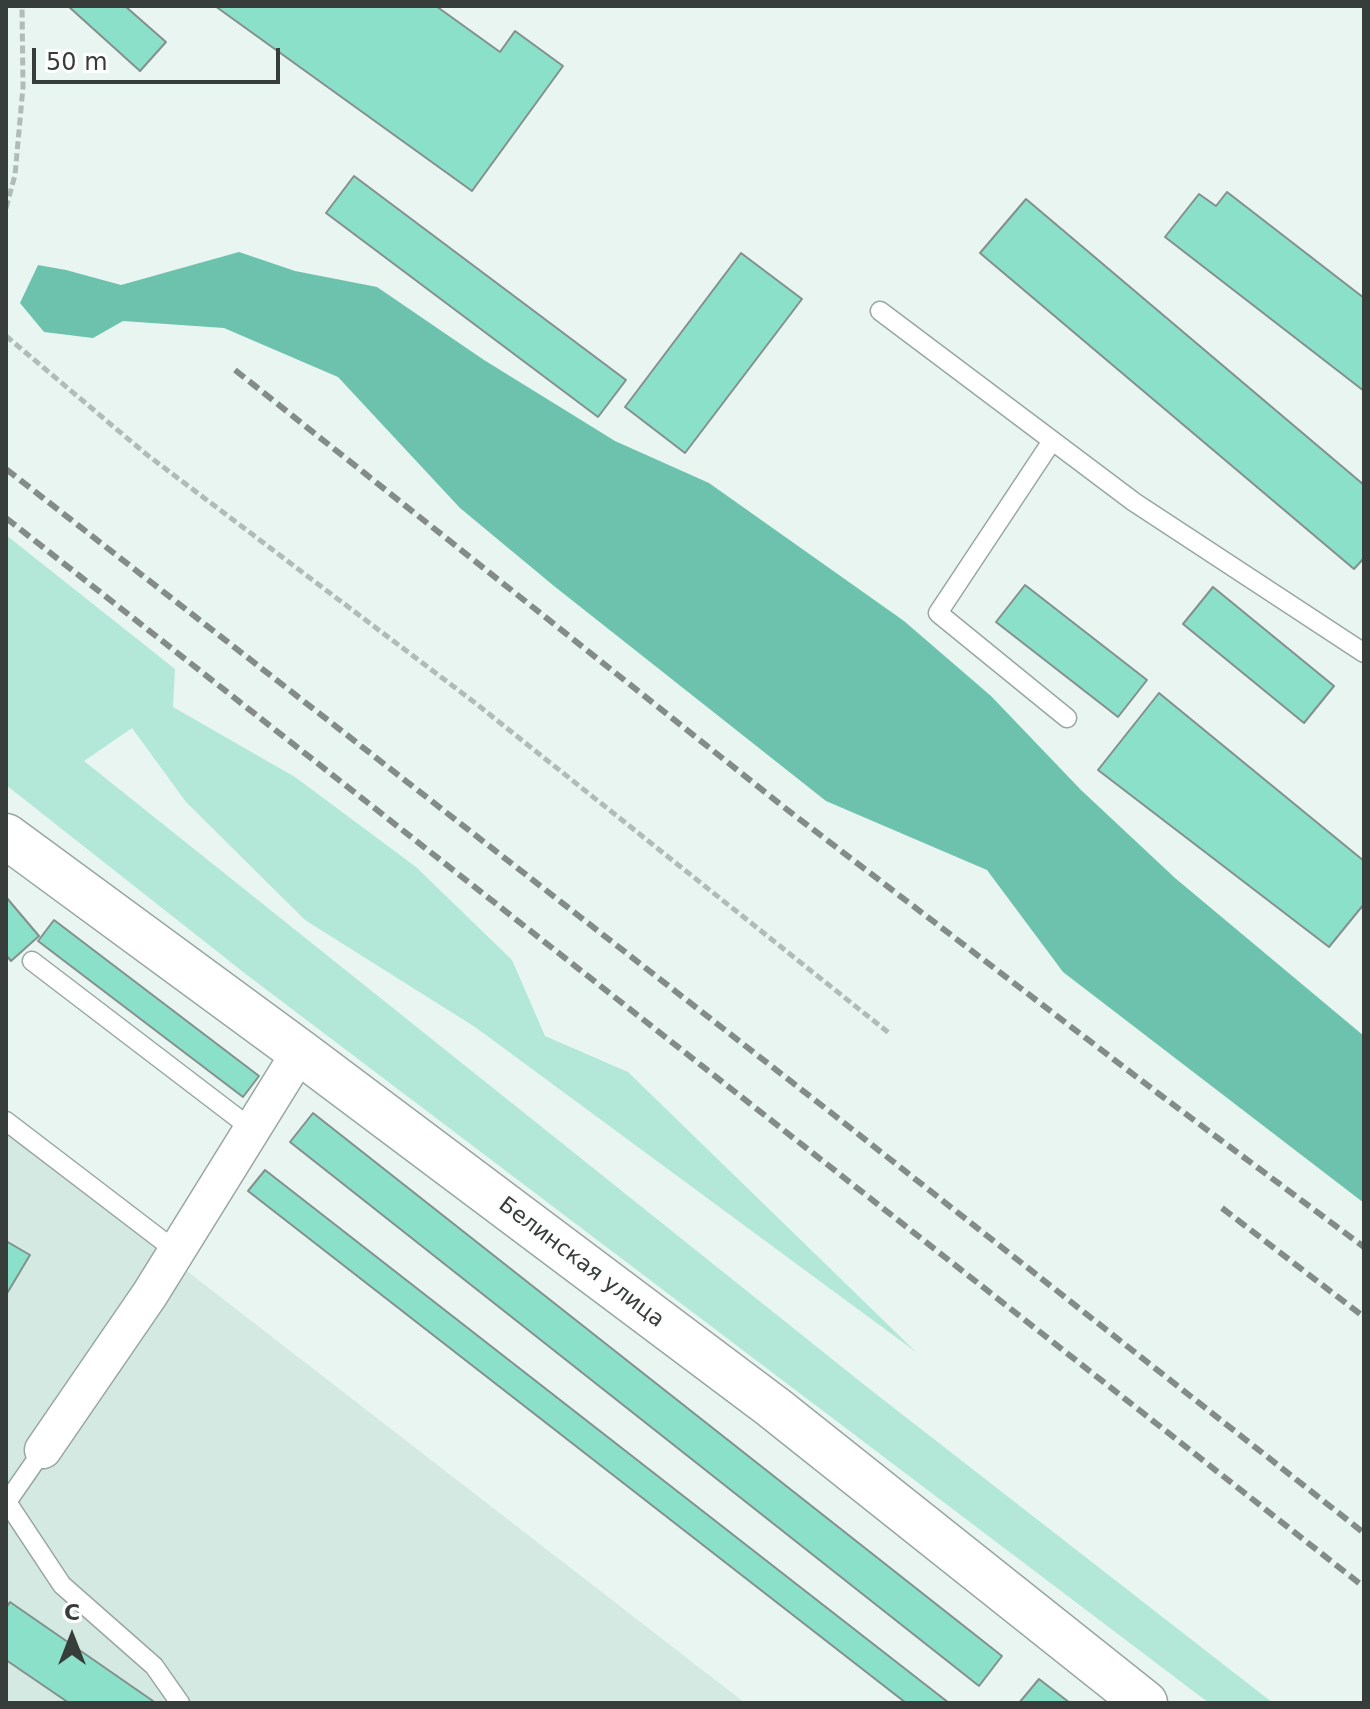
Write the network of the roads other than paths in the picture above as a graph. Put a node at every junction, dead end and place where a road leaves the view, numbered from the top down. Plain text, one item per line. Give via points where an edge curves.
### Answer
1 (880, 311) dead end
2 (1052, 441) junction
3 (1364, 653) edge
4 (1067, 718) dead end
5 (6, 836) edge
6 (32, 961) dead end
7 (300, 1052) junction
8 (6, 1121) edge
9 (252, 1129) junction
10 (176, 1251) junction
11 (43, 1450) joint
12 (6, 1502) edge
13 (180, 1703) edge
14 (1145, 1703) edge

1 - 2 lane
2 - 3 lane via 1134,502
2 - 4 lane via 938,613
5 - 7 street, Белинская улица
6 - 9 lane
7 - 9 street
7 - 14 street, Белинская улица via 773,1407
8 - 10 lane
9 - 10 street
10 - 11 street
11 - 12 lane
12 - 13 lane via 62,1585 154,1666

